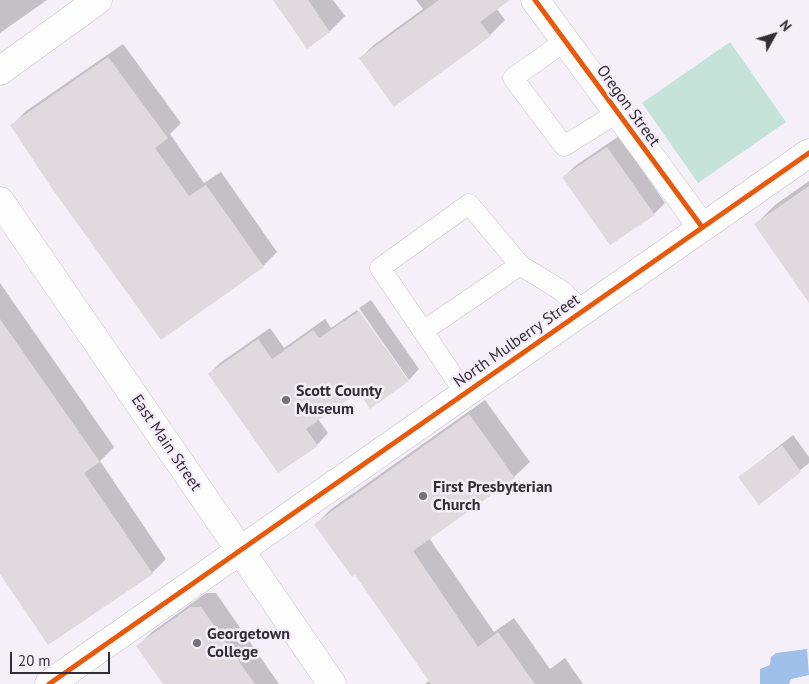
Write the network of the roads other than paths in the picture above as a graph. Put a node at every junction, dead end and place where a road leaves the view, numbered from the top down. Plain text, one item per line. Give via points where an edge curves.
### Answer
1 (98, 0) edge
2 (535, 0) edge
3 (565, 41) junction
4 (0, 71) edge
5 (617, 113) junction
6 (809, 153) edge
7 (0, 201) edge
8 (702, 227) junction
9 (520, 265) junction
10 (582, 310) junction
11 (422, 331) junction
12 (464, 392) junction
13 (239, 549) junction
14 (48, 684) edge
15 (332, 684) edge

1 - 4 street
2 - 3 street, Oregon Street
3 - 5 street, Oregon Street
3 - 5 lane via 513,78 564,146
5 - 8 street, Oregon Street
6 - 8 street, North Mulberry Street
7 - 13 street, East Main Street
8 - 10 street, North Mulberry Street
9 - 10 lane via 562,290
9 - 11 lane
9 - 11 lane via 470,204 380,268
10 - 12 street, North Mulberry Street
11 - 12 lane
12 - 13 street, North Mulberry Street
13 - 14 street, North Mulberry Street
13 - 15 street, East Main Street

